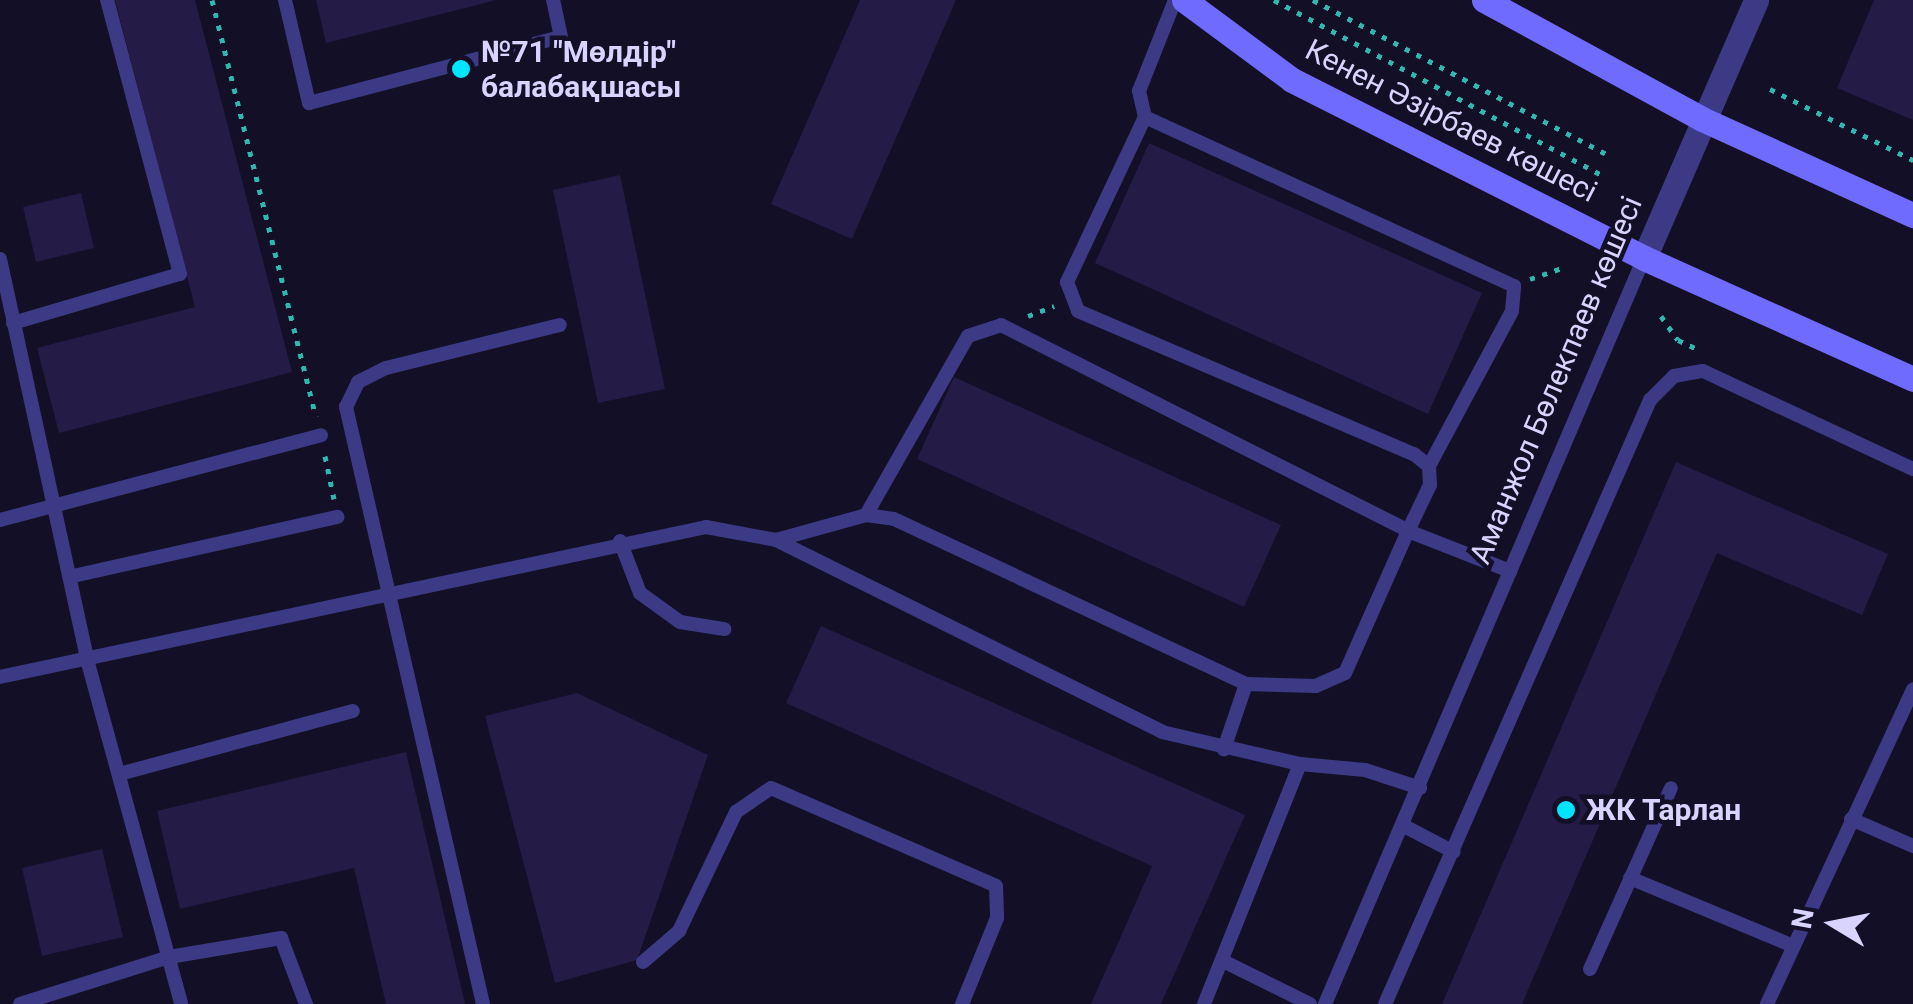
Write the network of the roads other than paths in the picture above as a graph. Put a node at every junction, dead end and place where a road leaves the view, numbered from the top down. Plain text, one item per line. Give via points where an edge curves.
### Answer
1 (106, 0) edge
2 (285, 0) edge
3 (553, 0) edge
4 (1174, 0) edge
5 (1184, 0) edge
6 (1484, 0) edge
7 (1756, 0) edge
8 (1145, 118) junction
9 (1702, 118) junction
10 (1913, 215) edge
11 (1644, 258) junction
12 (0, 260) edge
13 (14, 323) junction
14 (560, 325) dead end
15 (1913, 378) edge
16 (320, 436) road end
17 (1430, 466) junction
18 (1913, 469) edge
19 (56, 504) junction
20 (866, 515) junction
21 (338, 516) road end
22 (0, 520) edge
23 (1408, 531) junction
24 (776, 540) junction
25 (620, 541) junction
26 (1510, 571) junction
27 (72, 576) junction
28 (388, 590) junction
29 (724, 629) dead end
30 (88, 663) junction
31 (0, 677) edge
32 (1246, 684) junction
33 (1913, 689) edge
34 (353, 711) dead end
35 (1224, 749) junction
36 (1300, 764) junction
37 (123, 773) junction
38 (1420, 788) junction
39 (1671, 788) dead end
40 (1852, 819) junction
41 (1404, 826) junction
42 (1913, 846) edge
43 (1454, 852) junction
44 (1630, 878) junction
45 (1792, 946) junction
46 (169, 957) junction
47 (1223, 961) junction
48 (643, 962) dead end
49 (1590, 969) dead end
50 (20, 1004) edge
51 (181, 1004) edge
52 (306, 1004) edge
53 (483, 1004) edge
54 (962, 1004) edge
55 (1204, 1004) edge
56 (1310, 1004) edge
57 (1324, 1004) edge
58 (1385, 1004) edge
59 (1767, 1004) edge

1 - 13 lane via 180,274
2 - 3 lane via 309,103 561,37
4 - 8 lane via 1139,90
5 - 11 street, Кенен Әзірбаев көшесі via 1292,80
6 - 9 street
7 - 9 street, Аманжол Бөлекпаев көшесі
8 - 17 lane via 1067,282 1078,311
8 - 17 lane via 1514,286 1512,311
9 - 10 street
9 - 11 street, Аманжол Бөлекпаев көшесі
11 - 15 street, Кенен Әзірбаев көшесі
11 - 26 lane, Аманжол Бөлекпаев көшесі
12 - 13 lane
13 - 19 lane
14 - 28 lane via 386,368 358,382 346,407
16 - 19 lane
17 - 23 lane via 1430,485
18 - 43 lane via 1703,371 1674,376 1650,400
19 - 22 lane
19 - 27 lane
20 - 23 lane via 968,336 1001,325
20 - 24 lane
20 - 32 lane via 894,519
21 - 27 lane
23 - 26 lane
23 - 32 lane via 1345,673 1316,686
24 - 25 lane via 706,527
24 - 35 lane via 1162,732
25 - 28 lane
25 - 29 lane via 640,593 680,622
26 - 38 lane, Аманжол Бөлекпаев көшесі
27 - 30 lane
28 - 30 lane
28 - 53 lane
30 - 31 lane
30 - 37 lane
32 - 35 lane
33 - 40 lane
34 - 37 lane
35 - 36 lane
36 - 38 lane via 1365,770
36 - 47 lane
37 - 46 lane
38 - 41 lane, Аманжол Бөлекпаев көшесі
39 - 44 lane
40 - 42 lane
40 - 45 lane
41 - 43 lane
41 - 57 lane, Аманжол Бөлекпаев көшесі
43 - 58 lane
44 - 45 lane
44 - 49 lane
45 - 59 lane
46 - 50 lane
46 - 51 lane
46 - 52 lane via 281,938
47 - 55 lane
47 - 56 lane
48 - 54 lane via 679,930 736,812 771,788 996,886 997,918

